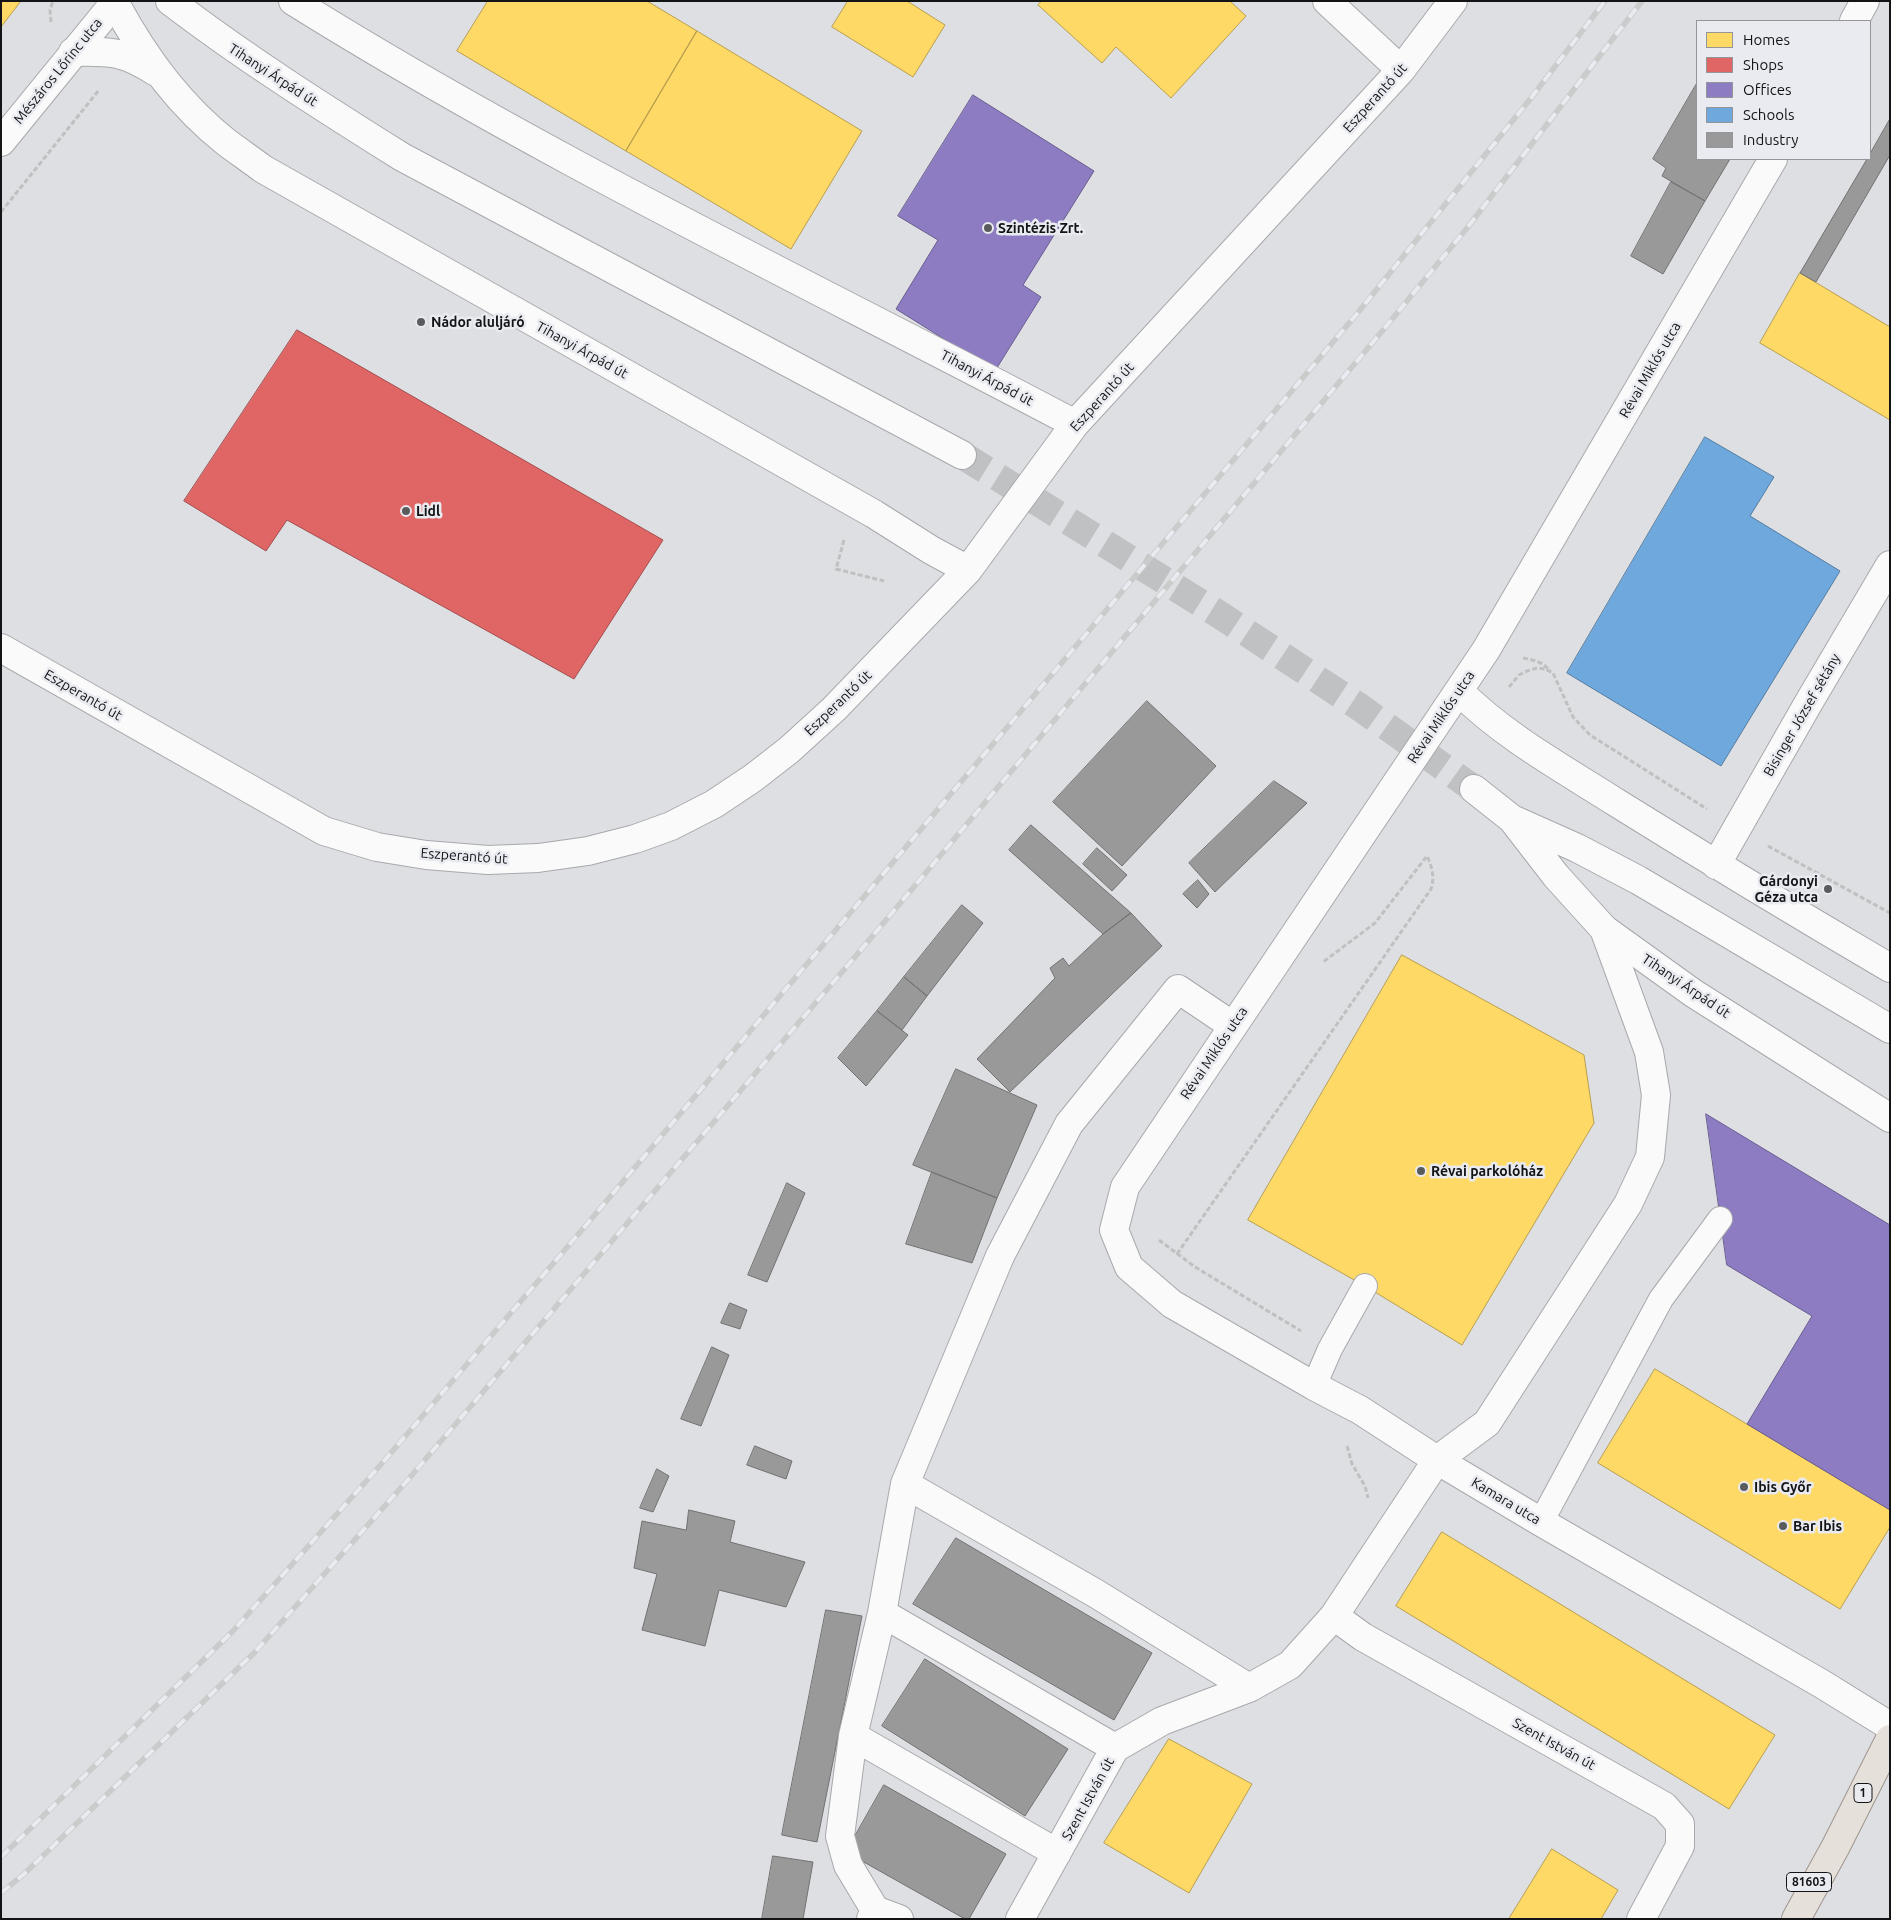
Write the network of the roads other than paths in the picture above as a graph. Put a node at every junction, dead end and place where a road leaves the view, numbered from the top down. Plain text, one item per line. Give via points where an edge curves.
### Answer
1 (170, 1) edge
2 (293, 1) edge
3 (1327, 1) edge
4 (1453, 1) edge
5 (1865, 1) edge
6 (115, 2) edge
7 (1855, 20) edge
8 (73, 52) junction
9 (1402, 70) junction
10 (162, 77) junction
11 (1, 142) edge
12 (1772, 160) edge
13 (1076, 424) junction
14 (962, 455) tunnel mouth
15 (1890, 565) edge
16 (968, 570) junction
17 (1, 648) edge
18 (1459, 691) junction
19 (1474, 789) tunnel mouth
20 (1512, 819) junction
21 (1716, 865) junction
22 (1604, 929) junction
23 (1890, 968) edge
24 (1233, 1026) junction
25 (1890, 1030) edge
26 (1890, 1118) edge
27 (1720, 1219) dead end
28 (1129, 1267) joint
29 (1365, 1286) dead end
30 (1314, 1386) junction
31 (1437, 1460) junction
32 (905, 1484) junction
33 (1541, 1522) junction
34 (882, 1613) junction
35 (1334, 1616) junction
36 (1248, 1688) junction
37 (1890, 1726) edge
38 (853, 1736) junction
39 (1890, 1739) edge
40 (1115, 1748) junction
41 (1836, 1846) junction
42 (1057, 1853) junction
43 (882, 1916) edge
44 (1020, 1919) edge
45 (1641, 1919) edge
46 (1782, 1919) edge
47 (1796, 1919) edge
48 (1804, 1919) edge

1 - 14 street, Tihanyi Árpád út via 226,44 402,157
2 - 13 street, Tihanyi Árpád út via 391,62 504,126
3 - 9 street
4 - 9 street, Eszperantó út
5 - 7 street
6 - 8 street, Mészáros Lőrinc utca
6 - 10 street, Tihanyi Árpád út
8 - 10 street, Tihanyi Árpád út via 117,53 138,60
8 - 11 street, Mészáros Lőrinc utca
9 - 13 street, Eszperantó út
10 - 16 street, Tihanyi Árpád út via 225,142 263,169
12 - 18 street, Révai Miklós utca
13 - 16 street, Eszperantó út
15 - 21 street, Bisinger József sétány
16 - 17 street, Eszperantó út via 834,709 789,750 714,804 636,840 538,858 488,860 426,855 377,847 324,831
18 - 21 street via 1514,738
18 - 24 street, Révai Miklós utca
19 - 20 street, Tihanyi Árpád út
20 - 22 street, Tihanyi Árpád út via 1556,876
20 - 25 street, Tihanyi Árpád út via 1638,880
21 - 23 street
22 - 26 street, Tihanyi Árpád út via 1693,993
22 - 31 street via 1649,1052 1656,1095 1650,1157 1628,1204 1487,1423
24 - 28 street, Révai Miklós utca via 1125,1187 1114,1230
24 - 32 street via 1178,989 1069,1124 1000,1256
27 - 33 lane via 1661,1299
28 - 30 street, Kamara utca via 1172,1304
29 - 30 lane via 1330,1349
30 - 31 street, Kamara utca via 1360,1410
31 - 33 street, Kamara utca
31 - 35 street, Szent István út
32 - 34 street
32 - 36 street via 1095,1593
33 - 37 street, Kamara utca
34 - 38 street
34 - 40 street
35 - 36 street, Szent István út via 1290,1665
35 - 45 street, Szent István út via 1363,1638 1664,1806 1680,1824 1680,1846
36 - 40 street, Szent István út via 1162,1721
38 - 42 street
38 - 43 street via 840,1836 848,1865
39 - 41 main road, 1
40 - 42 street, Szent István út
41 - 46 main road, 81603
41 - 47 main road, 1
41 - 48 main road
42 - 44 street, Szent István út

